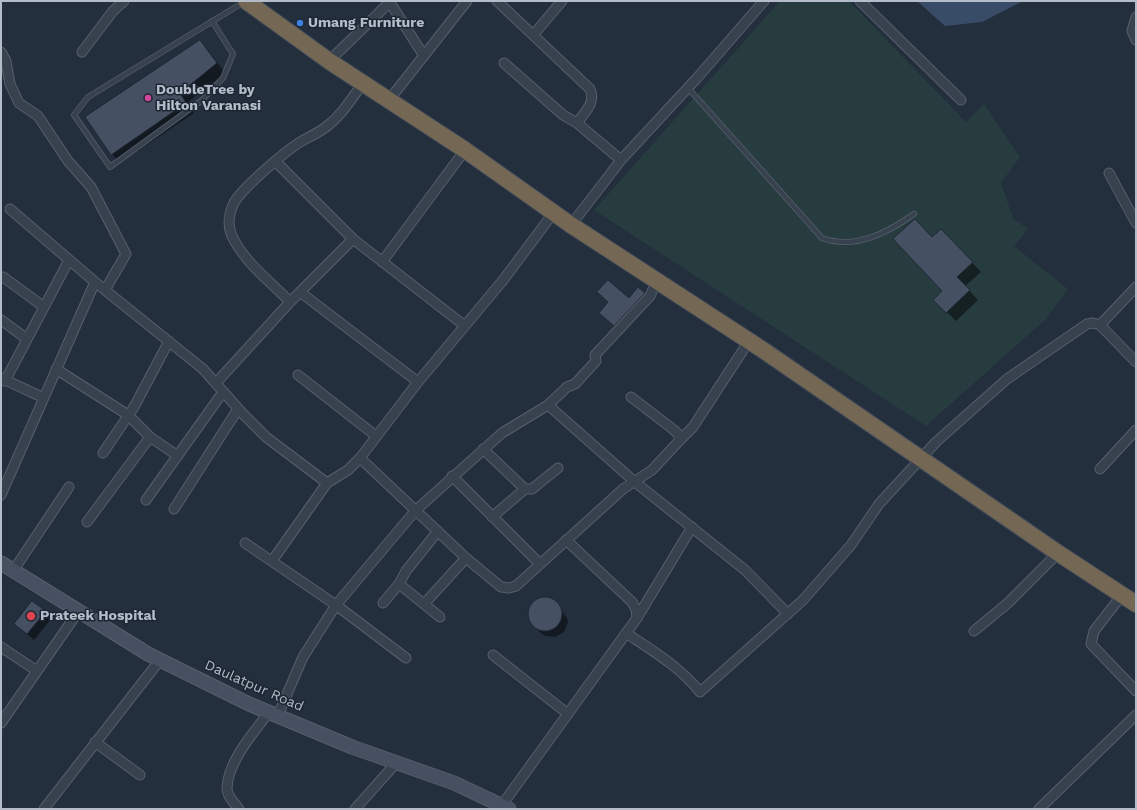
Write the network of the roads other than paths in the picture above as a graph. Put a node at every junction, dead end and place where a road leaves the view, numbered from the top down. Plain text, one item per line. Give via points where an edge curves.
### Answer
1 (124, 1) edge
2 (246, 1) edge
3 (468, 1) edge
4 (497, 1) edge
5 (562, 1) edge
6 (764, 1) edge
7 (860, 1) edge
8 (390, 2) edge
9 (1136, 17) edge
10 (212, 21) junction
11 (534, 34) junction
12 (1136, 40) edge
13 (1, 52) edge
14 (82, 52) dead end
15 (424, 56) junction
16 (329, 61) junction
17 (504, 63) dead end
18 (363, 82) junction
19 (688, 88) junction
20 (389, 100) junction
21 (961, 100) dead end
22 (577, 123) junction
23 (465, 150) junction
24 (621, 160) junction
25 (275, 162) junction
26 (1109, 173) dead end
27 (10, 209) dead end
28 (554, 212) junction
29 (914, 214) dead end
30 (1136, 223) edge
31 (571, 225) junction
32 (353, 239) junction
33 (69, 260) junction
34 (382, 262) junction
35 (3, 277) dead end
36 (657, 281) junction
37 (94, 282) junction
38 (1136, 286) edge
39 (105, 290) junction
40 (300, 292) junction
41 (290, 302) junction
42 (44, 307) junction
43 (1, 320) edge
44 (1100, 325) junction
45 (465, 326) junction
46 (27, 340) junction
47 (170, 341) junction
48 (749, 341) junction
49 (1136, 362) edge
50 (56, 369) junction
51 (298, 375) dead end
52 (3, 379) edge
53 (418, 382) junction
54 (216, 383) junction
55 (223, 392) junction
56 (630, 397) dead end
57 (44, 398) junction
58 (548, 405) junction
59 (238, 409) junction
60 (128, 415) junction
61 (1136, 430) edge
62 (376, 436) junction
63 (150, 437) junction
64 (680, 440) junction
65 (483, 449) junction
66 (103, 453) dead end
67 (178, 456) junction
68 (360, 458) junction
69 (922, 459) junction
70 (558, 468) dead end
71 (1100, 469) dead end
72 (452, 476) junction
73 (635, 482) junction
74 (327, 484) junction
75 (69, 487) dead end
76 (525, 489) junction
77 (1, 495) edge
78 (146, 500) dead end
79 (174, 509) dead end
80 (415, 511) junction
81 (492, 517) junction
82 (86, 522) dead end
83 (692, 527) junction
84 (438, 531) junction
85 (566, 540) junction
86 (245, 544) dead end
87 (1058, 553) junction
88 (466, 558) junction
89 (272, 561) junction
90 (1, 563) edge
91 (540, 564) junction
92 (13, 571) junction
93 (399, 584) junction
94 (1122, 595) junction
95 (383, 603) dead end
96 (424, 604) junction
97 (1136, 604) edge
98 (336, 605) junction
99 (78, 612) junction
100 (788, 614) junction
101 (440, 617) dead end
102 (636, 618) junction
103 (974, 631) dead end
104 (626, 633) junction
105 (1, 646) edge
106 (493, 655) dead end
107 (406, 658) dead end
108 (160, 660) junction
109 (37, 672) junction
110 (1136, 691) edge
111 (273, 713) junction
112 (568, 714) junction
113 (1136, 715) edge
114 (1, 723) edge
115 (95, 742) junction
116 (397, 762) junction
117 (140, 775) dead end
118 (506, 807) edge
119 (44, 809) edge
120 (239, 809) edge
121 (356, 809) edge
122 (1039, 809) edge

1 - 14 street via 113,11
2 - 10 lane
2 - 16 highway
3 - 15 street
4 - 11 street
5 - 11 street
6 - 19 street
7 - 21 street
8 - 15 street
8 - 16 street
9 - 12 street via 1132,32
10 - 10 lane via 88,97 74,115 110,167 201,101 223,78 233,54
11 - 22 street via 590,89 592,103
13 - 39 street via 6,61 10,84 19,103 38,116 68,161 91,188 126,254
15 - 20 street
16 - 18 highway
17 - 22 street via 563,115
18 - 20 highway
18 - 25 street via 339,116
19 - 24 street
19 - 29 lane via 822,238 843,242 876,237 890,231
20 - 23 highway
22 - 24 street
23 - 28 highway
23 - 34 street
24 - 31 street
25 - 32 street
25 - 41 street via 235,201 228,224 232,236 246,257
26 - 30 street
27 - 33 street
28 - 31 highway
28 - 45 street
31 - 36 highway
32 - 34 street
32 - 40 street
33 - 37 street
33 - 42 street
34 - 45 street
35 - 42 street
36 - 48 highway
36 - 58 street via 650,296 595,355 596,361 575,384 567,387
37 - 39 street
37 - 50 street
38 - 44 street
39 - 47 street
40 - 41 street
40 - 53 street
41 - 54 street
42 - 46 street
43 - 46 street
44 - 49 street
44 - 69 street via 1093,323 1076,329 1007,379 946,432
45 - 53 street
46 - 52 street
47 - 54 street
47 - 60 street
48 - 64 street via 693,427
48 - 69 highway
50 - 57 street
50 - 60 street
51 - 62 street
52 - 57 street
53 - 62 street
54 - 55 street
55 - 59 street
55 - 67 street
56 - 64 street via 674,430
57 - 77 street
58 - 65 street via 508,428
58 - 73 street
59 - 74 street via 266,437
59 - 79 street
60 - 63 street
60 - 66 street
61 - 71 street
62 - 68 street
63 - 67 street
63 - 82 street
64 - 73 street via 652,470
65 - 72 street
65 - 76 street
67 - 78 street
68 - 74 street
68 - 80 street
69 - 87 highway
69 - 100 street via 892,488 851,545
70 - 76 street via 532,489
72 - 80 street
72 - 81 street
73 - 83 street
73 - 85 street via 623,489
74 - 89 street
75 - 92 street
76 - 81 street
80 - 84 street
80 - 98 street
81 - 91 street
83 - 100 street via 745,570
83 - 102 street
84 - 88 street
84 - 93 street via 406,571
85 - 91 street
85 - 102 street via 632,602 636,609
86 - 89 street
87 - 94 highway
87 - 103 street via 1030,583
88 - 91 street via 501,587 509,588 516,586
88 - 96 street
89 - 98 street
90 - 92 street, Daulatpur Road
92 - 99 street, Daulatpur Road
93 - 95 street
93 - 96 street
94 - 97 highway
94 - 110 street via 1094,631 1091,644
96 - 101 street
98 - 107 street
98 - 111 street via 303,657
99 - 108 street, Daulatpur Road
99 - 109 street
100 - 104 street via 700,692 688,677 672,664
102 - 104 street
104 - 112 street
105 - 109 street
106 - 112 street
108 - 111 street, Daulatpur Road via 249,704
108 - 115 street
109 - 114 street
111 - 116 street, Daulatpur Road via 352,747
111 - 120 street via 246,743 230,774 227,788
112 - 118 street
113 - 122 street
115 - 117 street
115 - 119 street
116 - 118 street, Daulatpur Road via 454,783
116 - 121 street

